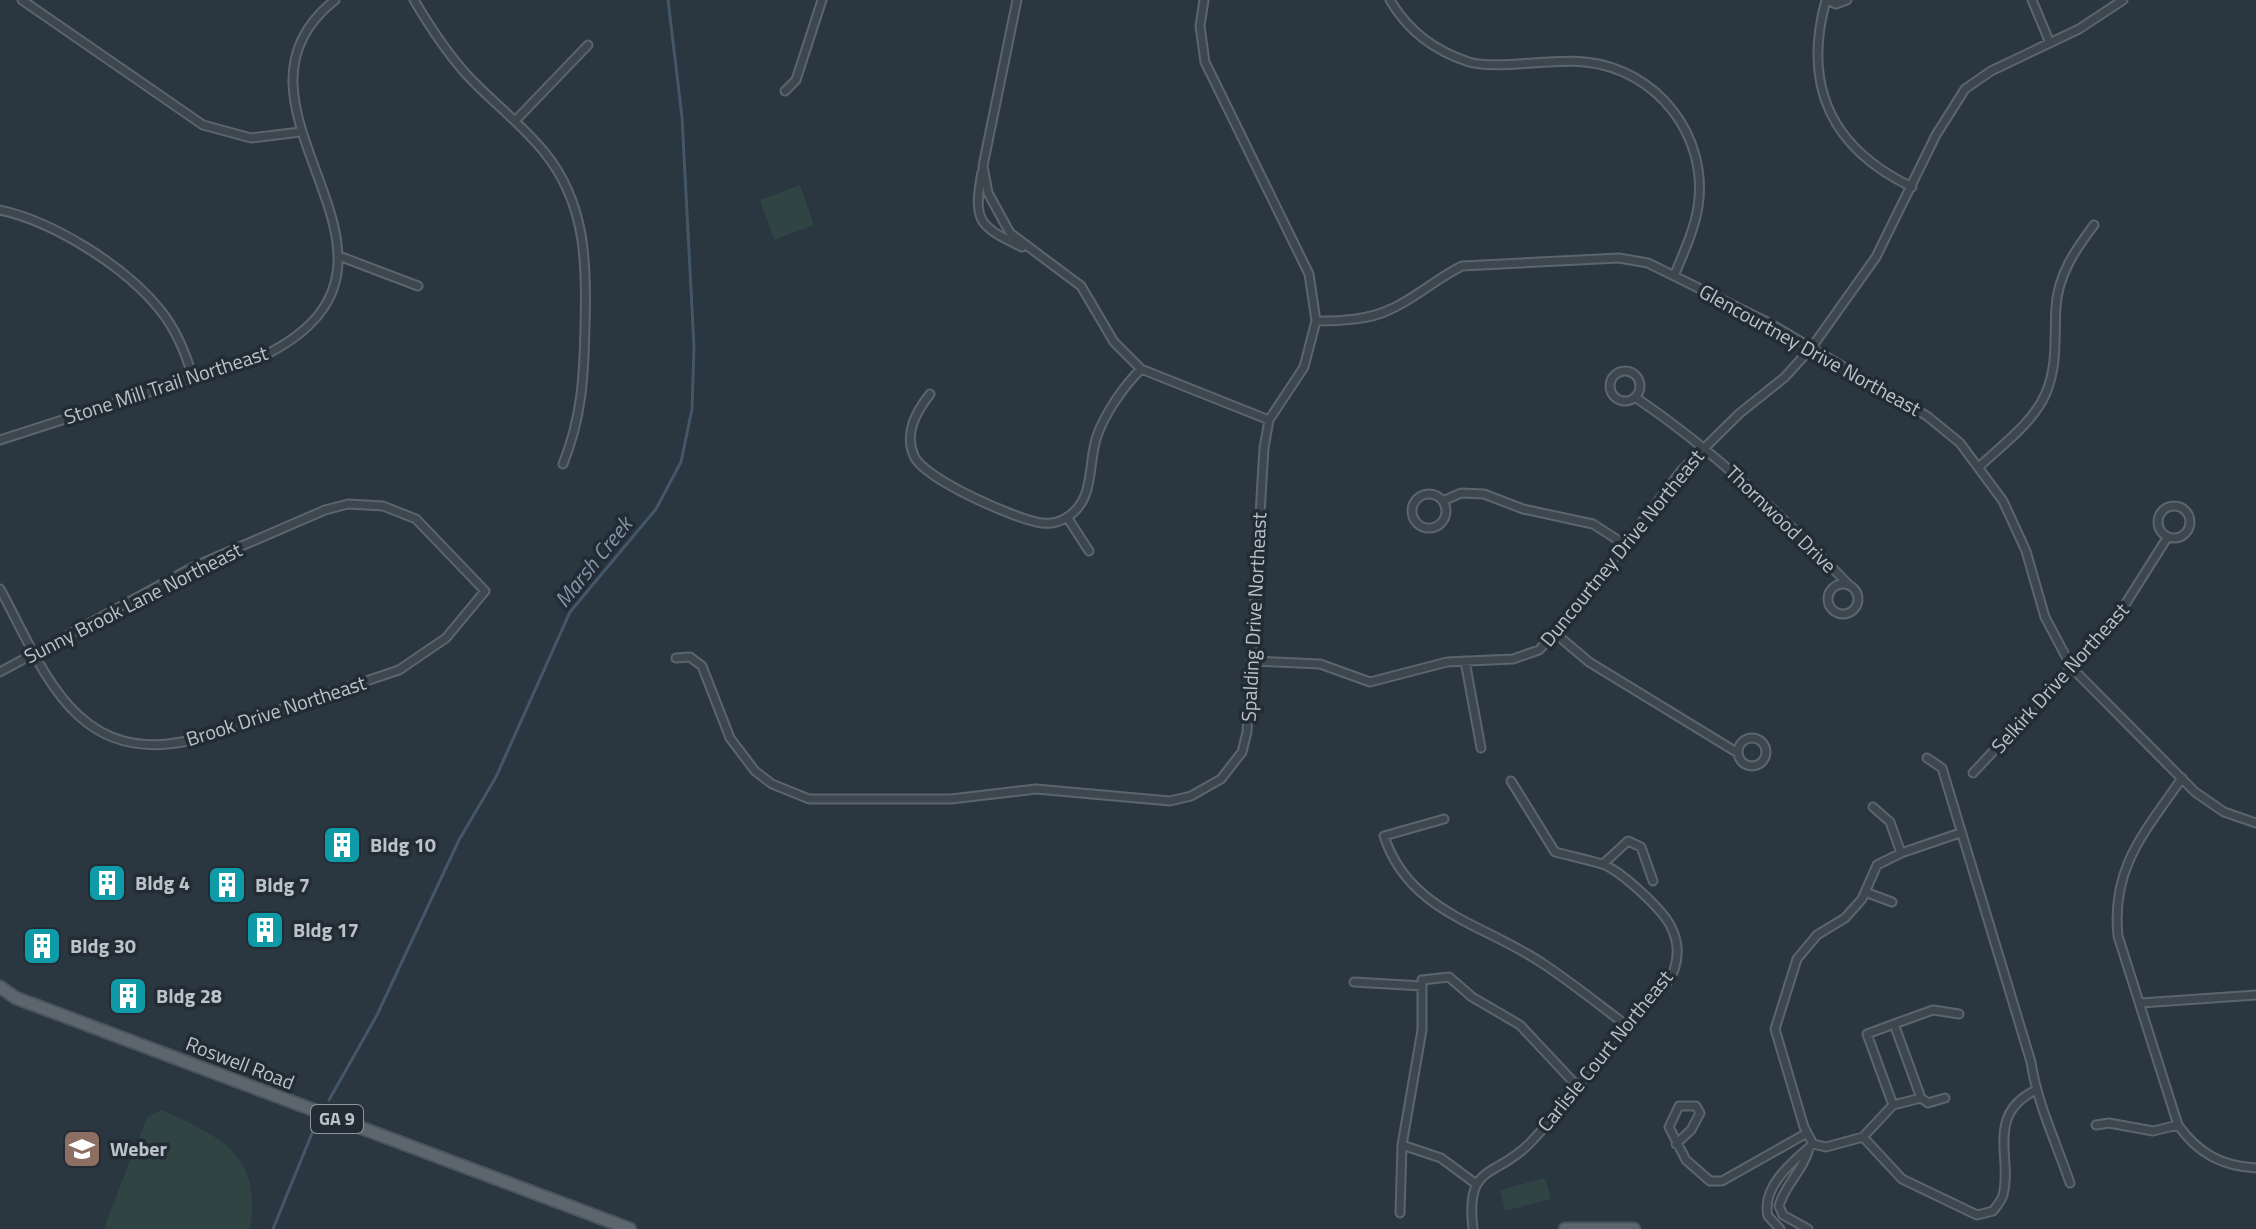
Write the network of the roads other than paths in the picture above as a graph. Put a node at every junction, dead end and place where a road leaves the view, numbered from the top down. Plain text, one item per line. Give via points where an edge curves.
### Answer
1 (22, 0) edge
2 (335, 0) edge
3 (414, 0) edge
4 (822, 0) edge
5 (1017, 0) edge
6 (1204, 0) edge
7 (1390, 0) edge
8 (1827, 0) edge
9 (1847, 0) edge
10 (2032, 0) edge
11 (2123, 0) edge
12 (2050, 43) junction
13 (588, 45) dead end
14 (785, 91) dead end
15 (515, 121) junction
16 (300, 132) junction
17 (983, 166) junction
18 (1912, 187) junction
19 (0, 210) edge
20 (2094, 225) dead end
21 (1031, 252) junction
22 (339, 256) junction
23 (1674, 276) junction
24 (418, 286) dead end
25 (1316, 321) junction
26 (1812, 347) junction
27 (1141, 369) junction
28 (193, 378) junction
29 (930, 394) dead end
30 (1635, 397) junction
31 (1269, 420) junction
32 (0, 440) edge
33 (1706, 446) junction
34 (563, 464) dead end
35 (1980, 466) junction
36 (1443, 501) junction
37 (1067, 517) junction
38 (2167, 538) junction
39 (1624, 544) junction
40 (1089, 551) dead end
41 (1849, 585) junction
42 (0, 589) edge
43 (466, 615) joint
44 (1556, 634) junction
45 (35, 652) junction
46 (676, 658) dead end
47 (1253, 661) junction
48 (1465, 661) junction
49 (2072, 668) junction
50 (0, 672) edge
51 (1481, 748) dead end
52 (1738, 753) dead end
53 (1927, 758) dead end
54 (1973, 773) dead end
55 (2182, 778) junction
56 (1511, 781) dead end
57 (1873, 807) dead end
58 (1444, 819) dead end
59 (2256, 823) edge
60 (1960, 833) junction
61 (1901, 853) junction
62 (1603, 864) junction
63 (1653, 881) dead end
64 (1865, 892) junction
65 (1892, 902) dead end
66 (1354, 982) dead end
67 (1422, 986) junction
68 (0, 987) edge
69 (2256, 995) edge
70 (0, 996) edge
71 (16, 998) junction
72 (2141, 1003) junction
73 (1959, 1014) dead end
74 (1894, 1024) junction
75 (1626, 1025) junction
76 (1578, 1087) junction
77 (2034, 1091) junction
78 (1921, 1098) junction
79 (1945, 1098) dead end
80 (1893, 1105) junction
81 (2096, 1125) dead end
82 (2178, 1125) junction
83 (1807, 1133) junction
84 (1863, 1137) junction
85 (1676, 1144) junction
86 (1402, 1145) junction
87 (1811, 1146) junction
88 (2256, 1168) edge
89 (2070, 1183) dead end
90 (1476, 1184) junction
91 (1400, 1213) dead end
92 (630, 1229) edge
93 (1473, 1229) edge
94 (1565, 1229) edge
95 (1634, 1229) edge
96 (1780, 1229) edge
97 (1808, 1229) edge

1 - 16 street via 203,125 251,138
2 - 16 street, Stone Mill Trail Northeast via 315,20 295,61 293,109
3 - 15 street via 447,52
4 - 14 street via 796,80
5 - 17 street
6 - 25 street, Spalding Drive Northeast via 1200,26 1205,62 1309,274
7 - 23 street via 1417,35 1471,62 1603,65 1637,78 1666,101 1690,139 1699,183 1694,228
8 - 9 street
8 - 18 street via 1818,61 1832,117 1863,159
10 - 12 street
11 - 12 street, Duncourtney Drive Northeast
12 - 18 street, Duncourtney Drive Northeast via 1965,89
13 - 15 street
15 - 34 street via 563,179 584,243 584,392
16 - 22 street, Stone Mill Trail Northeast via 334,214
17 - 21 street via 997,214
17 - 21 street via 976,202 981,221 992,233
18 - 26 street, Duncourtney Drive Northeast via 1876,257
19 - 28 street via 61,233 148,295 176,333
20 - 35 street via 2063,273 2056,306 2056,359 2045,395 2026,423
21 - 27 street via 1081,286 1114,342
22 - 24 street
22 - 28 street, Stone Mill Trail Northeast via 327,301 301,333 267,354
23 - 25 street, Glencourtney Drive Northeast via 1648,263 1619,258 1462,266 1389,311
23 - 26 street, Glencourtney Drive Northeast
25 - 31 street, Spalding Drive Northeast via 1304,367
26 - 33 street, Duncourtney Drive Northeast
26 - 35 street, Glencourtney Drive Northeast via 1927,416
27 - 31 street
27 - 37 street via 1102,424 1087,497
28 - 32 street, Stone Mill Trail Northeast
29 - 37 street via 910,435 925,471 1035,521 1052,523
30 - 30 street, Thornwood Drive via 1616,398 1610,390 1614,376 1627,371 1635,375
30 - 33 street, Thornwood Drive
31 - 47 street, Spalding Drive Northeast via 1261,477
33 - 39 street, Duncourtney Drive Northeast
33 - 41 street, Thornwood Drive
35 - 49 street, Glencourtney Drive Northeast via 2016,525 2045,617
36 - 36 street via 1435,494 1419,496 1411,510 1414,520 1422,527 1438,526 1446,512
36 - 39 street via 1461,493 1484,494 1523,509 1593,524
37 - 40 street
38 - 38 street, Selkirk Drive Northeast via 2180,538 2188,531 2188,515 2180,507 2164,509 2158,518 2158,529
38 - 49 street, Selkirk Drive Northeast via 2129,603
39 - 44 street, Duncourtney Drive Northeast
41 - 41 street via 1858,602 1848,613 1838,612 1829,602 1830,593
42 - 45 street, Brook Drive Northeast
43 - 45 street, Brook Drive Northeast via 446,638 399,670 171,745 128,743 89,726 59,698
43 - 45 street, Sunny Brook Lane Northeast via 485,591 432,532 400,511 348,504 193,567
44 - 48 street, Duncourtney Drive Northeast via 1524,657
44 - 52 street via 1589,662
45 - 50 street, Sunny Brook Lane Northeast
46 - 47 street, Spalding Drive Northeast via 690,657 702,666 730,738 755,771 790,793 829,801 951,799 1036,789 1147,802 1191,796 1221,779 1242,752
47 - 48 street, Duncourtney Drive Northeast via 1320,664 1370,682
48 - 51 street
49 - 54 street, Selkirk Drive Northeast
49 - 55 street, Glencourtney Drive Northeast
53 - 60 street via 1942,768
55 - 59 street, Glencourtney Drive Northeast via 2208,802
55 - 72 street via 2132,849 2118,889 2118,936
56 - 62 street, Carlisle Court Northeast via 1555,852
57 - 61 street via 1890,822
58 - 75 street via 1384,836 1405,880 1450,913 1540,961
60 - 61 street
60 - 77 street via 2031,1062
61 - 64 street via 1877,865
62 - 63 street via 1628,841 1641,847
62 - 75 street, Carlisle Court Northeast via 1647,898 1671,925 1678,946 1674,973
64 - 65 street
64 - 83 street via 1845,918 1817,935 1797,959 1775,1029
66 - 67 street
67 - 76 street via 1422,980 1449,977 1520,1025
67 - 86 street via 1422,1030
68 - 71 main road, Roswell Road / GA 9
69 - 72 street
70 - 71 main road, Roswell Road / GA 9
71 - 92 main road, Roswell Road / GA 9
72 - 82 street
73 - 74 street via 1933,1010
74 - 78 street
74 - 80 street via 1867,1034
75 - 76 street, Carlisle Court Northeast
76 - 90 street, Carlisle Court Northeast via 1527,1146
77 - 84 street via 2009,1113 2002,1146 2003,1196 1993,1211 1977,1215 1902,1179
77 - 89 street
78 - 79 street via 1928,1103
78 - 80 street
80 - 84 street
81 - 82 street via 2153,1131
82 - 88 street via 2213,1159
83 - 85 street via 1722,1181 1703,1178
83 - 87 street
84 - 87 street
85 - 85 street via 1669,1127 1672,1116 1679,1106 1696,1106 1696,1123
86 - 90 street via 1441,1158
86 - 91 street
87 - 96 street via 1787,1166 1768,1198 1768,1216
87 - 97 street via 1779,1206 1783,1215
90 - 93 street via 1470,1202
94 - 95 main road

